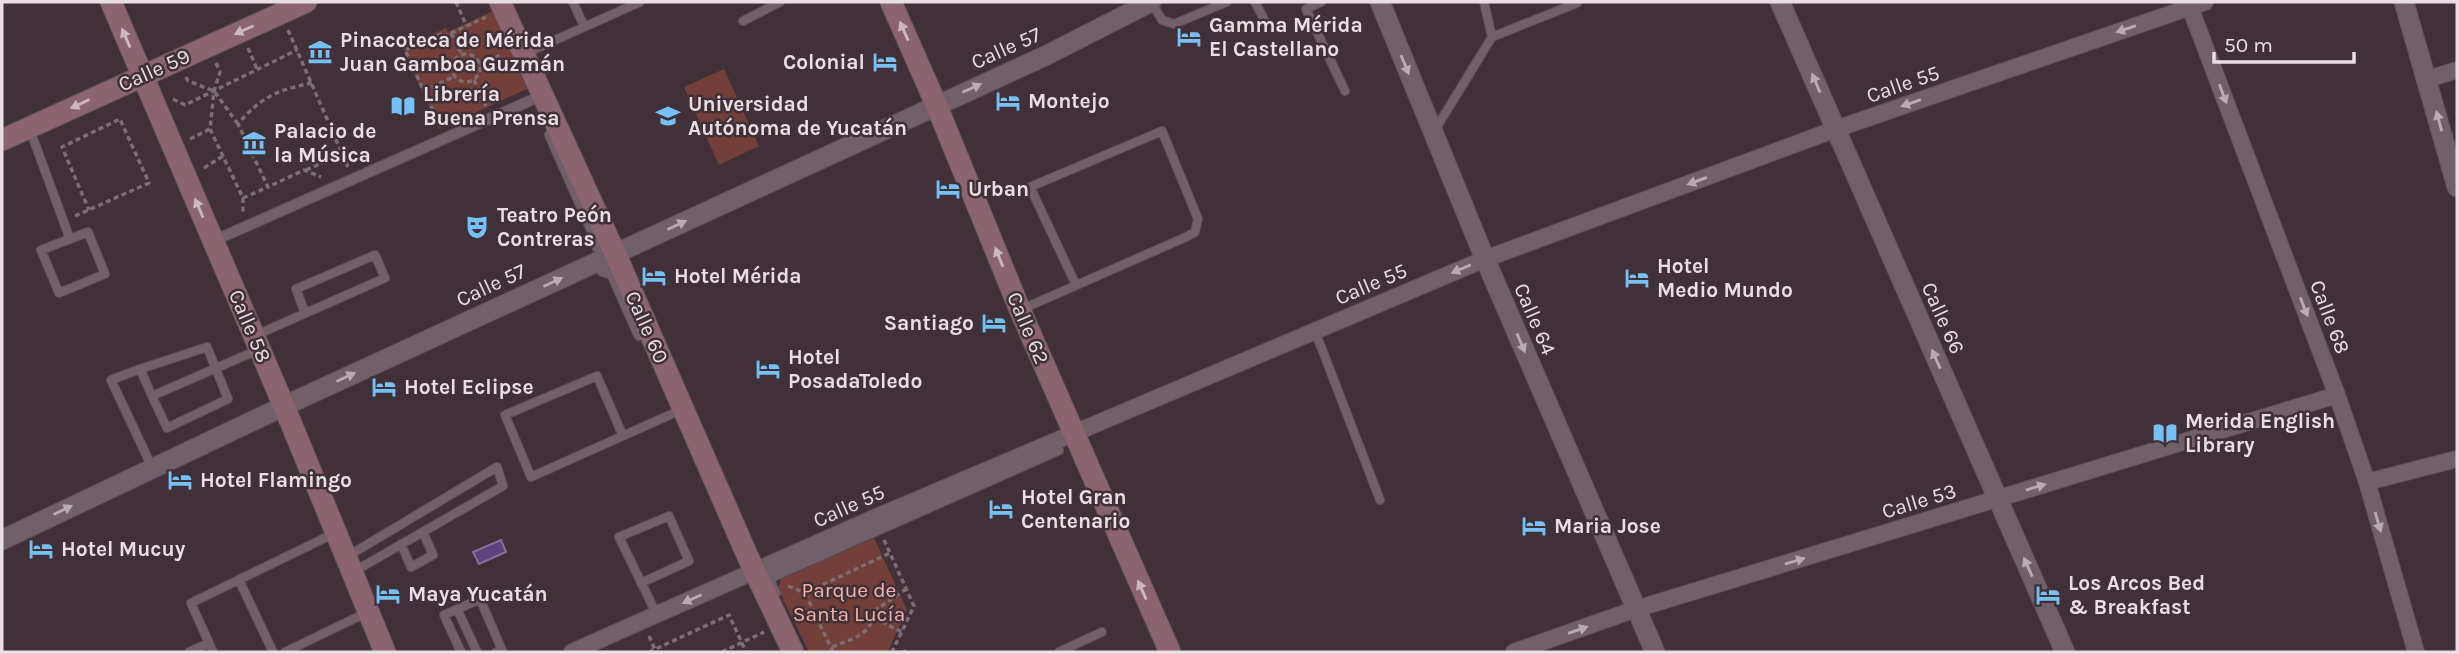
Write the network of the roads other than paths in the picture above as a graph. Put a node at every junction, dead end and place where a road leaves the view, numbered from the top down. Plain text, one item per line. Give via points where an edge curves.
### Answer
1 (111, 2) edge
2 (306, 2) edge
3 (489, 2) edge
4 (511, 2) edge
5 (573, 2) edge
6 (640, 2) edge
7 (780, 2) edge
8 (891, 2) edge
9 (1151, 2) edge
10 (1227, 2) edge
11 (1255, 2) edge
12 (1321, 2) edge
13 (1380, 2) edge
14 (1484, 2) edge
15 (1780, 2) edge
16 (2404, 2) edge
17 (1577, 3) edge
18 (2195, 4) edge
19 (497, 7) edge
20 (743, 21) dead end
21 (1267, 25) dead end
22 (584, 26) junction
23 (1492, 37) junction
24 (522, 51) junction
25 (2457, 70) edge
26 (142, 75) junction
27 (2428, 79) junction
28 (1345, 90) dead end
29 (538, 97) junction
30 (936, 104) junction
31 (29, 127) junction
32 (1836, 129) junction
33 (1433, 132) junction
34 (2, 140) edge
35 (2457, 187) edge
36 (69, 239) junction
37 (213, 241) junction
38 (615, 248) junction
39 (1485, 259) junction
40 (602, 271) dead end
41 (1076, 285) junction
42 (1020, 310) junction
43 (305, 313) junction
44 (1315, 331) junction
45 (257, 343) junction
46 (216, 368) junction
47 (140, 369) junction
48 (2337, 395) junction
49 (152, 396) junction
50 (284, 406) junction
51 (679, 411) junction
52 (1073, 432) junction
53 (1049, 435) dead end
54 (623, 436) junction
55 (1058, 450) dead end
56 (2457, 460) edge
57 (152, 467) junction
58 (2367, 482) junction
59 (1997, 499) junction
60 (1380, 500) dead end
61 (423, 532) junction
62 (335, 533) junction
63 (2, 540) edge
64 (401, 544) junction
65 (348, 565) junction
66 (749, 574) junction
67 (239, 580) junction
68 (641, 583) junction
69 (457, 609) junction
70 (1636, 609) junction
71 (368, 612) junction
72 (657, 615) junction
73 (1102, 632) dead end
74 (209, 643) junction
75 (189, 652) edge
76 (213, 652) edge
77 (273, 652) edge
78 (285, 652) edge
79 (385, 652) edge
80 (461, 652) edge
81 (477, 652) edge
82 (496, 652) edge
83 (572, 652) edge
84 (782, 652) edge
85 (793, 652) edge
86 (804, 652) edge
87 (1059, 652) edge
88 (1170, 652) edge
89 (1514, 652) edge
90 (1655, 652) edge
91 (2065, 652) edge
92 (2417, 652) edge

26 -> 1 main road, Calle 58
2 -> 26 main road, Calle 59
3 - 19 street
4 - 24 street
5 - 22 lane
6 - 22 lane
7 - 20 lane
30 -> 8 main road, Calle 62
9 - 10 lane via 1162,20 1174,24
30 -> 9 street, Calle 57
11 - 21 lane
12 - 28 lane via 1306,9
13 -> 33 street, Calle 64
14 - 23 lane
32 -> 15 street, Calle 66
16 - 27 street
17 - 23 lane
18 -> 32 street, Calle 55
18 -> 48 street, Calle 68
19 - 24 main road, Calle 60
22 - 24 lane
23 - 33 lane
24 - 29 main road, Calle 60
24 - 38 street
25 - 27 street
26 -> 31 main road, Calle 59
37 -> 26 main road, Calle 58
35 -> 27 street
29 - 37 street
29 - 38 main road, Calle 60
38 -> 30 street, Calle 57
42 -> 30 main road, Calle 62
31 - 34 main road, Calle 59
31 - 36 lane
32 -> 39 street, Calle 55
59 -> 32 street, Calle 66
33 - 39 street, Calle 64
36 - 36 lane via 88,232 105,274 59,293 41,250
37 - 45 main road, Calle 58
50 -> 38 street, Calle 57
38 - 51 main road, Calle 60
38 - 53 street via 630,263 763,559
39 -> 44 street, Calle 55
39 -> 70 street, Calle 64
40 - 51 street via 612,274
41 - 41 lane via 1195,232 1198,219 1162,131 1030,187
41 - 42 lane
42 - 52 main road, Calle 62
43 - 43 lane via 385,278 375,255 296,289
43 - 45 lane
44 - 52 street, Calle 55
44 - 60 lane
45 - 46 lane
45 - 50 main road, Calle 58
46 - 47 lane via 207,346
46 - 49 lane
46 - 49 lane via 228,399 167,428
47 - 49 lane
47 - 57 lane via 111,380
48 - 58 street, Calle 68
59 -> 48 street, Calle 53
50 - 57 street, Calle 57
50 - 62 main road, Calle 58
51 - 54 lane
51 - 66 main road, Calle 60
52 - 66 street, Calle 55
88 -> 52 main road, Calle 62
54 - 54 lane via 531,477 505,415 597,376
55 - 86 street via 771,576 770,583
56 - 58 street
63 -> 57 street, Calle 57
58 -> 92 street, Calle 68
70 -> 59 street, Calle 53
91 -> 59 street, Calle 66
61 - 64 lane
61 - 64 lane via 433,555 411,567
61 - 65 lane via 503,486 496,467
62 - 65 main road, Calle 58
62 - 67 lane
64 - 65 lane
65 - 71 main road, Calle 58
66 -> 72 street, Calle 55
66 - 84 street
66 - 85 main road, Calle 60
67 - 74 lane via 191,603
67 - 77 lane
68 - 68 lane via 619,537 669,516 690,561
68 - 72 lane
69 - 80 lane via 444,615
69 - 81 lane
69 - 82 lane via 480,599 502,650
89 -> 70 street, Calle 53
70 - 90 street, Calle 64
71 - 78 lane
71 - 79 main road, Calle 58
72 - 83 street, Calle 55
73 - 87 lane
74 - 75 lane
74 - 76 lane

